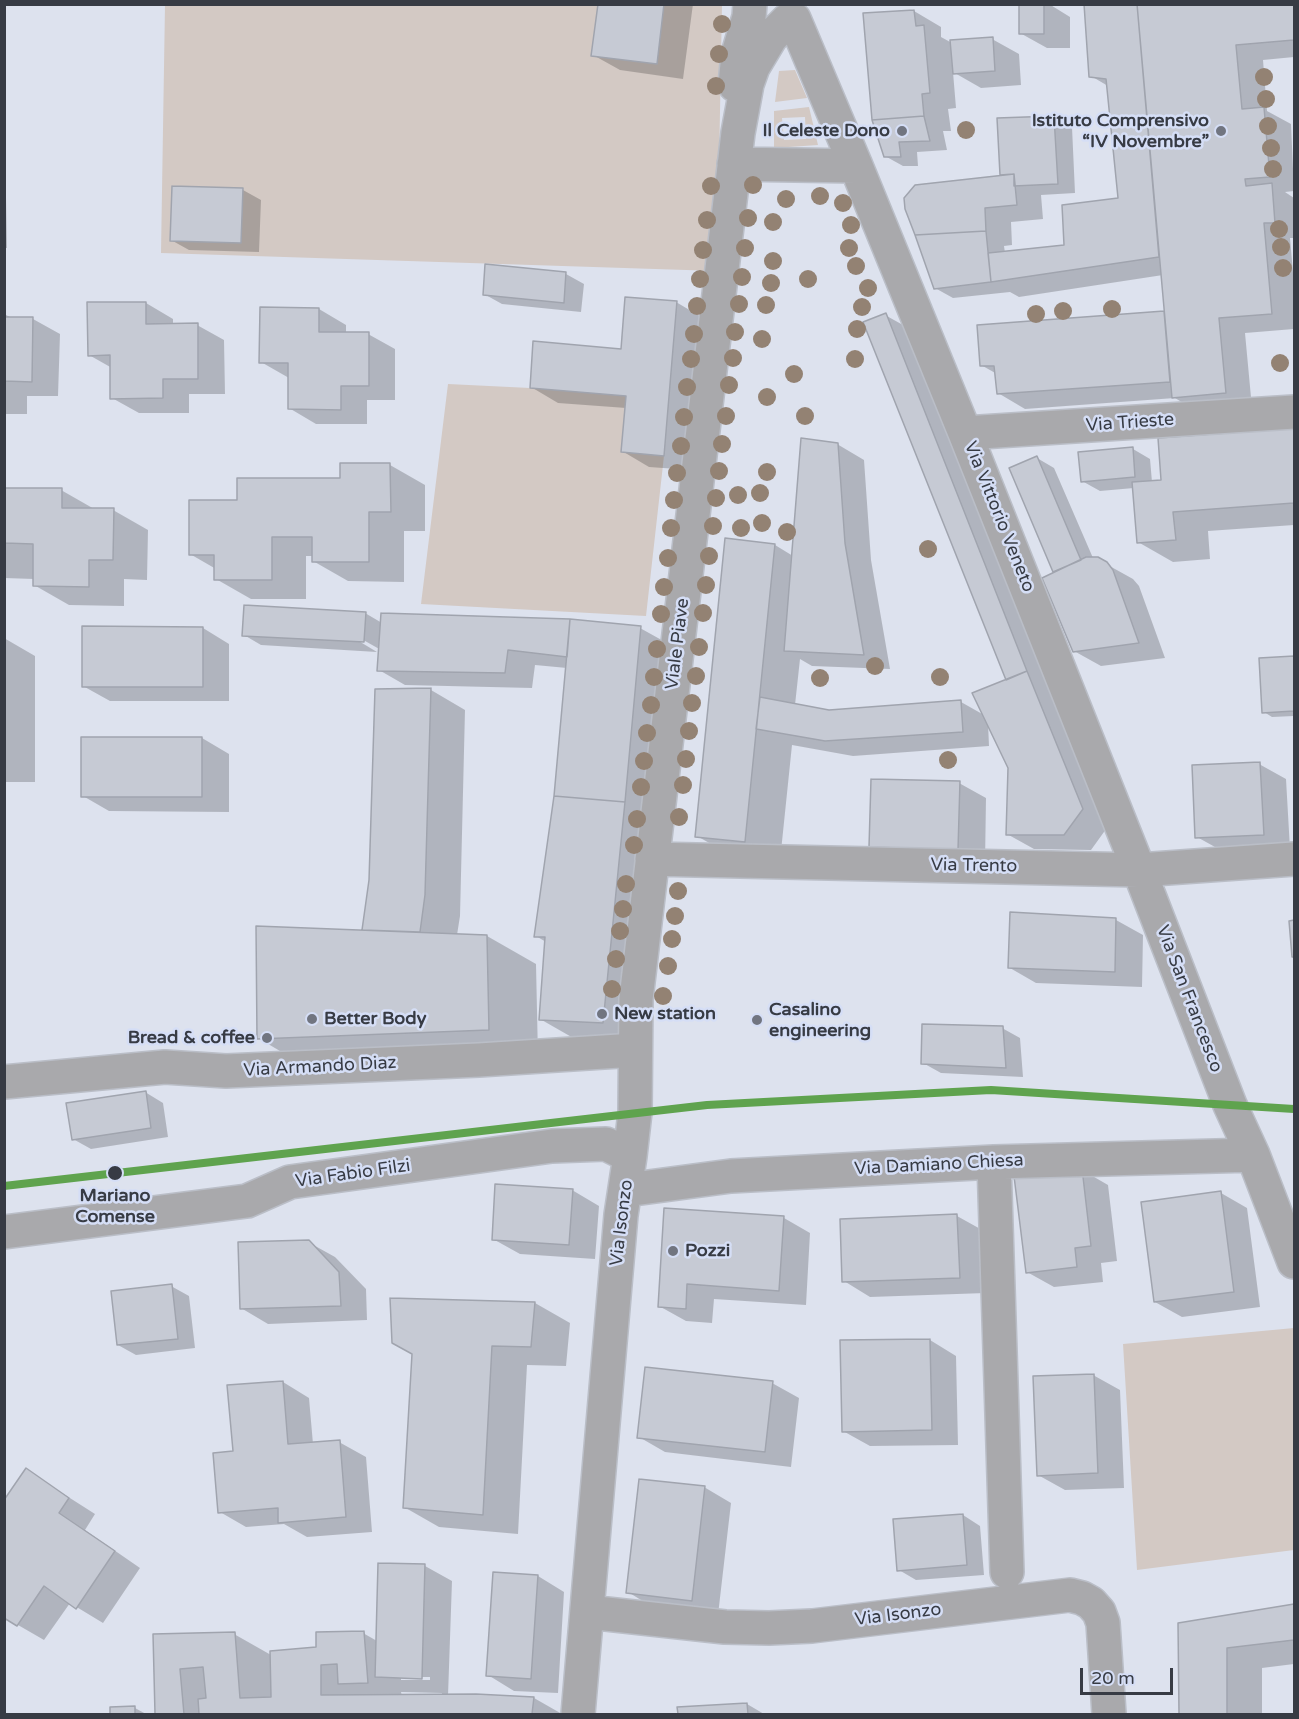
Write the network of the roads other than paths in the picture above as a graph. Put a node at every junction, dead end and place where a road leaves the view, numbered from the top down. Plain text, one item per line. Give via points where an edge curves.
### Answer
1 (752, 4) edge
2 (797, 15) edge
3 (736, 149) junction
4 (856, 166) junction
5 (1294, 412) edge
6 (965, 433) junction
7 (652, 859) junction
8 (1294, 860) edge
9 (1139, 870) junction
10 (635, 1050) junction
11 (4, 1082) edge
12 (1253, 1155) junction
13 (630, 1156) junction
14 (994, 1162) junction
15 (626, 1190) junction
16 (4, 1232) edge
17 (1294, 1262) edge
18 (1007, 1572) dead end
19 (588, 1612) junction
20 (578, 1714) edge
21 (1109, 1714) edge

1 - 2 street via 771,20
1 - 3 street via 738,54
2 - 3 street via 771,37 753,68
2 - 4 street, Via Vittorio Veneto
3 - 4 street
3 - 7 street, Viale Piave
4 - 6 street, Via Vittorio Veneto
5 - 6 street, Via Trieste
6 - 9 street, Via Vittorio Veneto
7 - 9 street, Via Trento
7 - 10 street, Viale Piave via 636,999
8 - 9 street, Via Trento
9 - 12 street, Via San Francesco
10 - 11 street, Via Armando Diaz via 226,1071 165,1067
10 - 13 street, Viale Piave
12 - 14 street, Via Damiano Chiesa
12 - 17 street, Via San Francesco
13 - 15 street, Via Isonzo
13 - 16 street, Via Fabio Filzi via 606,1144 552,1146 290,1182 247,1201
14 - 15 street, Via Damiano Chiesa via 731,1176
14 - 18 street
15 - 19 street, Via Isonzo
19 - 20 street, Via Isonzo
19 - 21 street, Via Isonzo via 769,1629 1071,1595 1091,1603 1103,1623

